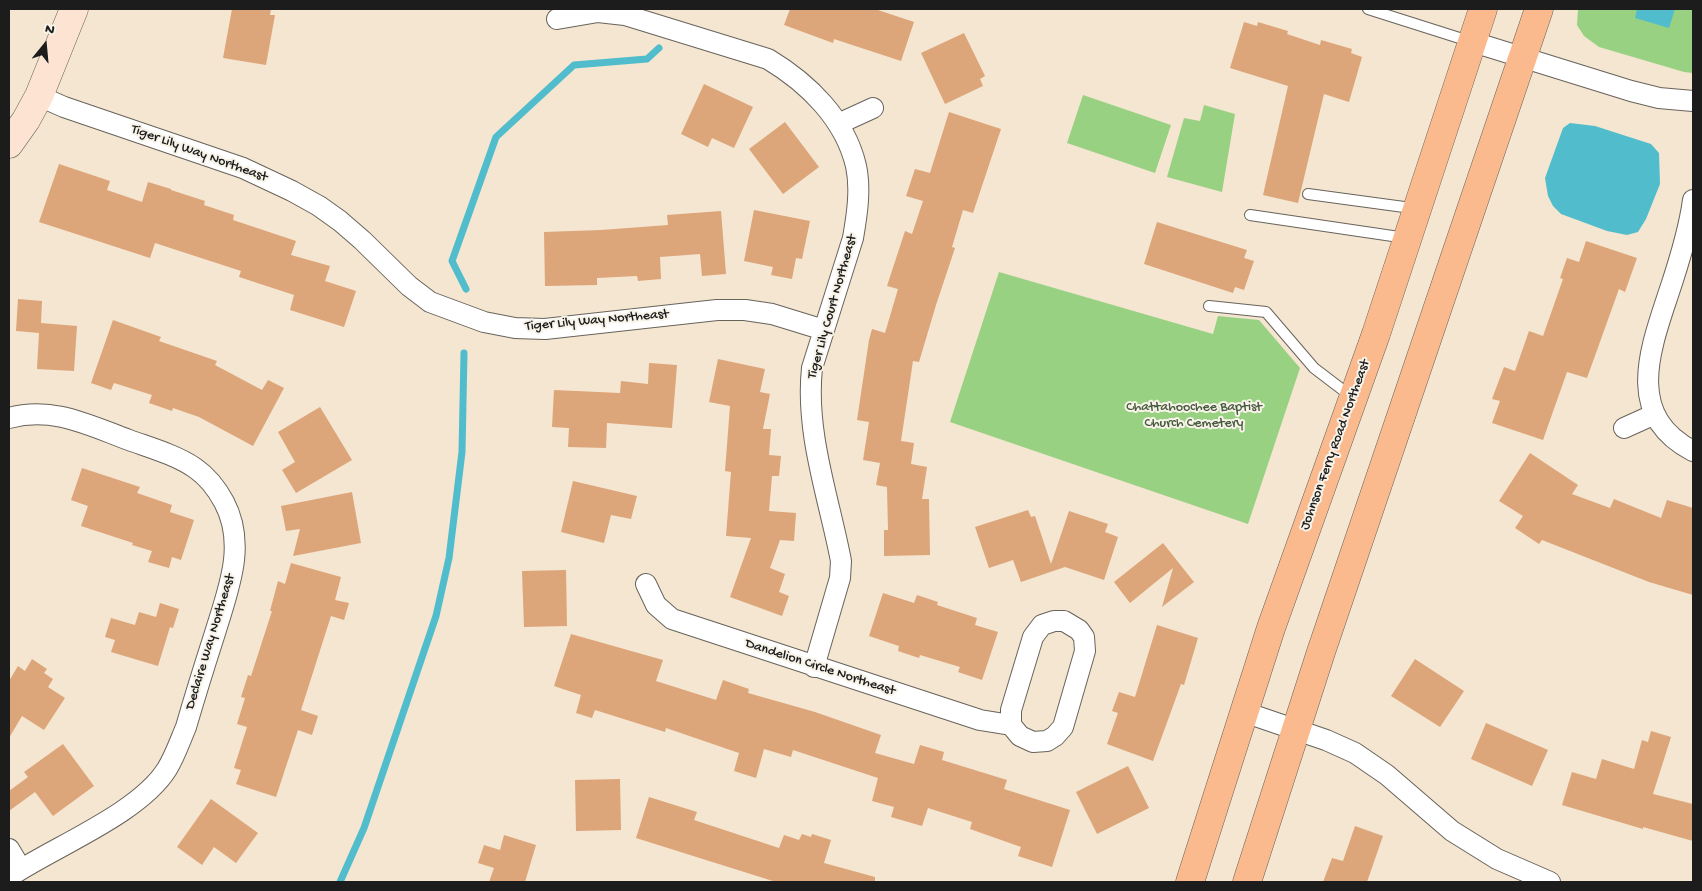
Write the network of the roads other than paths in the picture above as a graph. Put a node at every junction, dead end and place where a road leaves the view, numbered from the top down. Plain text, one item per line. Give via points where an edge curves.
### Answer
1 (74, 9) edge
2 (1368, 9) edge
3 (1483, 9) edge
4 (1539, 9) edge
5 (557, 19) dead end
6 (1472, 42) junction
7 (1524, 58) junction
8 (39, 96) junction
9 (1693, 101) edge
10 (873, 108) dead end
11 (838, 124) junction
12 (9, 144) edge
13 (1308, 194) dead end
14 (1693, 200) edge
15 (1416, 211) junction
16 (1250, 215) dead end
17 (1407, 238) junction
18 (1209, 306) dead end
19 (824, 330) junction
20 (1353, 397) junction
21 (1655, 414) junction
22 (9, 418) edge
23 (1624, 428) dead end
24 (1693, 451) edge
25 (646, 584) dead end
26 (814, 667) junction
27 (1244, 712) junction
28 (1011, 725) junction
29 (1296, 730) junction
30 (9, 849) edge
31 (15, 873) edge
32 (1190, 882) edge
33 (1247, 882) edge
34 (1550, 882) edge

1 - 8 street
2 - 6 lane
3 - 6 main road, Johnson Ferry Road Northeast
4 - 7 main road
5 - 11 street, Tiger Lily Court Northeast via 598,12 625,14 768,59 808,88
6 - 7 street
6 - 15 main road, Johnson Ferry Road Northeast
7 - 9 street via 1631,91
7 - 29 main road
8 - 12 street
8 - 19 street, Tiger Lily Way Northeast via 243,168 292,191 340,221 430,302 460,315 515,328 545,329 718,310 745,310 772,314
10 - 11 street
11 - 19 street, Tiger Lily Court Northeast via 850,146 858,193 853,238
13 - 15 lane
14 - 21 street via 1681,254 1653,343 1647,377
15 - 17 main road, Johnson Ferry Road Northeast
16 - 17 lane
17 - 20 main road, Johnson Ferry Road Northeast
18 - 20 lane via 1266,312 1314,368
19 - 26 street, Tiger Lily Court Northeast via 812,368 810,390 818,454 841,561 840,578
20 - 27 main road, Johnson Ferry Road Northeast
21 - 23 street
21 - 24 street via 1664,430 1678,444
22 - 31 street, Declaire Way Northeast via 46,414 72,419 164,452 195,468 216,488 229,511 236,536 236,558 230,586 186,727 166,770 138,799 117,814
25 - 26 street, Dandelion Circle Northeast via 656,605 672,619
26 - 28 street, Dandelion Circle Northeast via 980,720
27 - 29 street
27 - 32 main road, Johnson Ferry Road Northeast
28 - 28 street via 1010,710 1033,637 1042,626 1054,620 1064,621 1079,630 1084,638 1085,651 1062,727 1047,741 1033,742 1020,736
29 - 33 main road
29 - 34 street via 1356,754 1387,775 1452,831 1496,859
30 - 31 street

